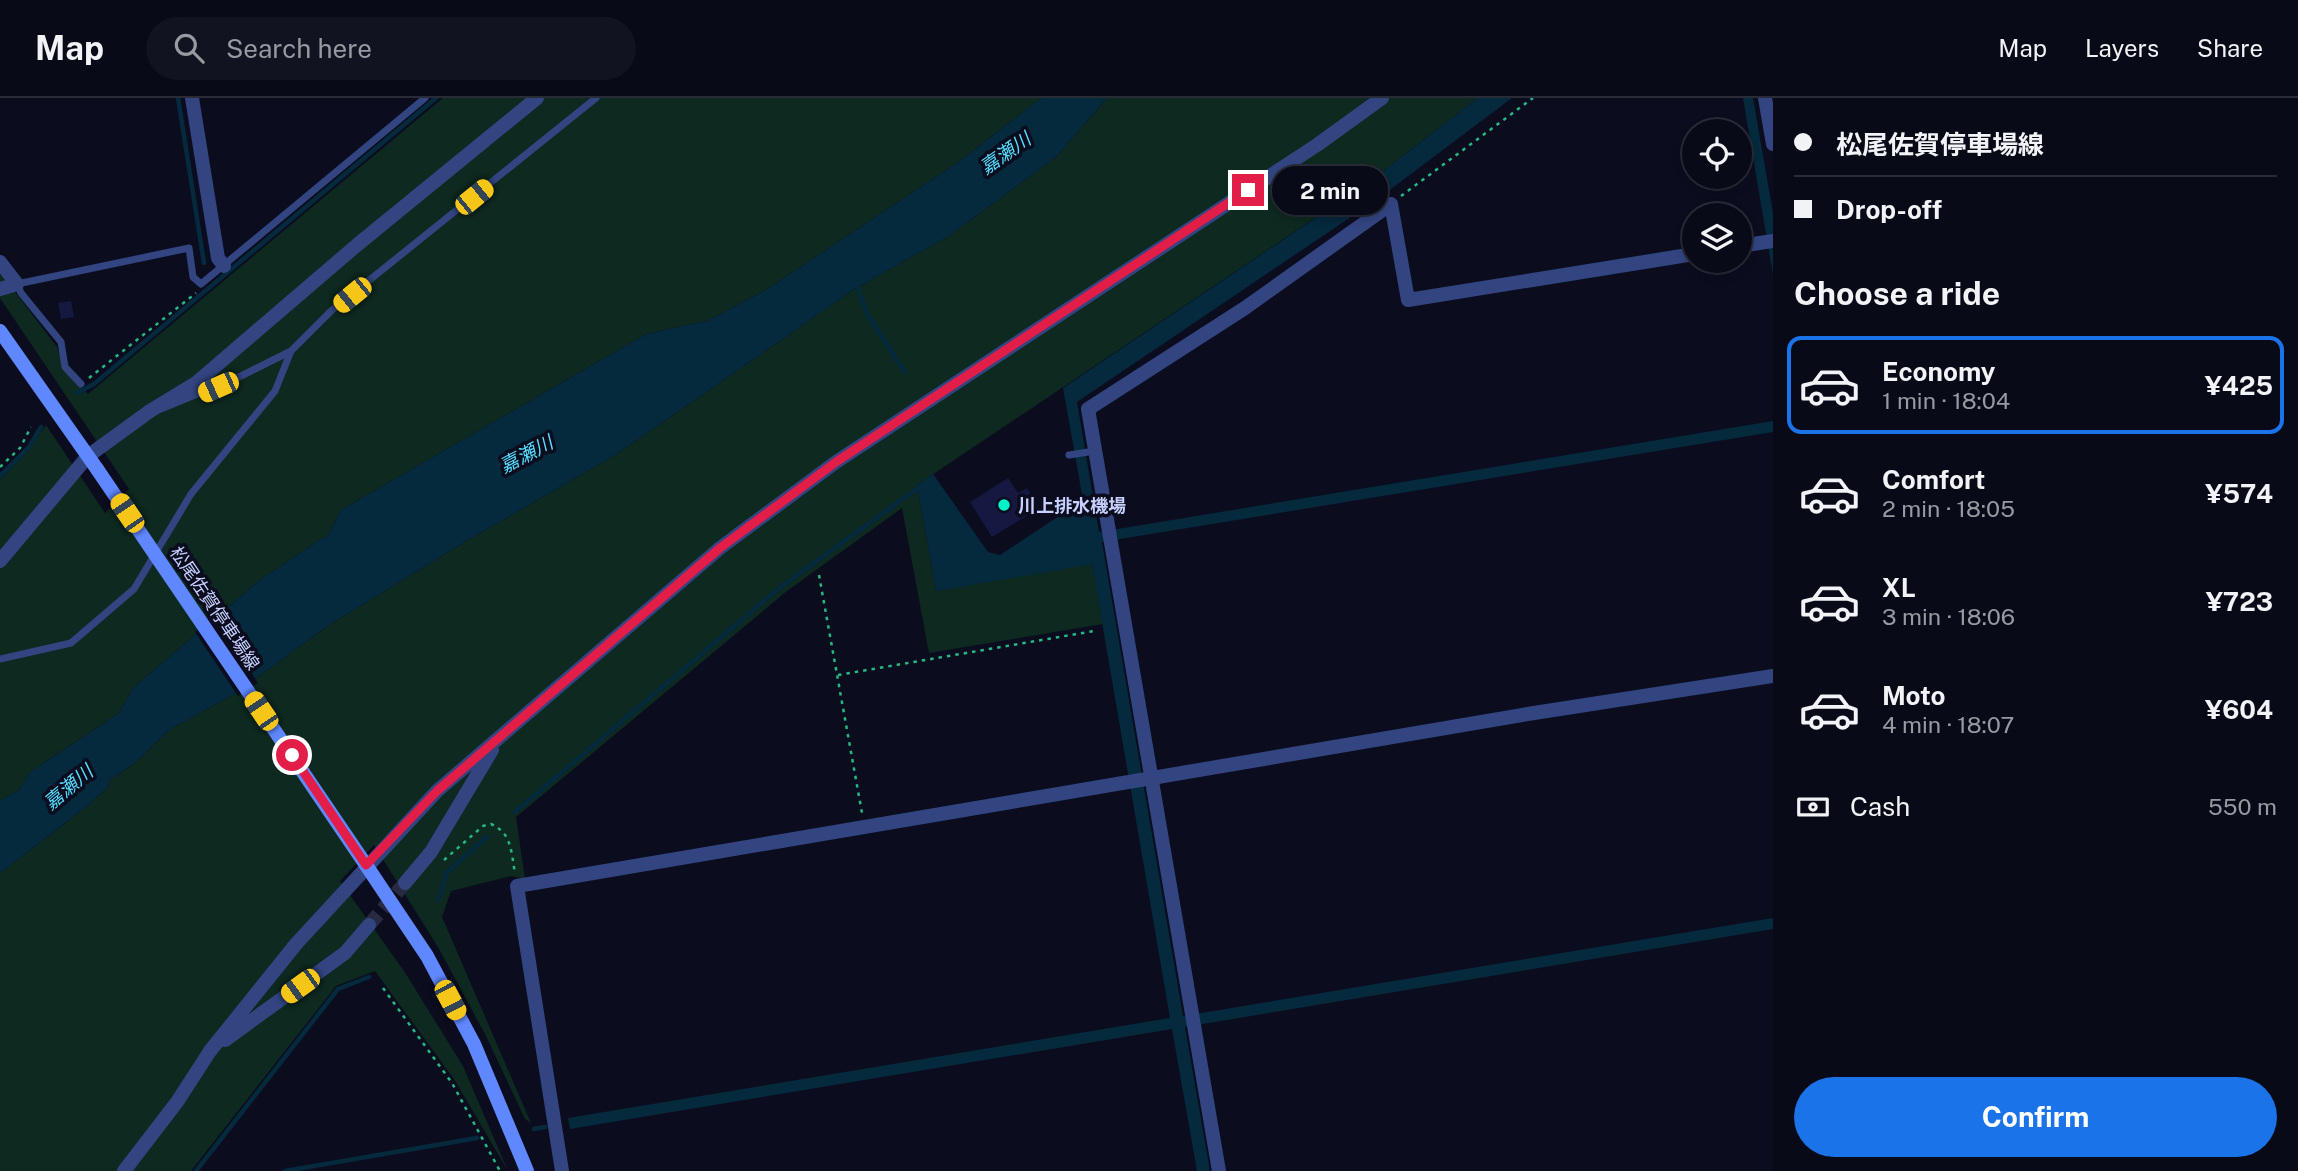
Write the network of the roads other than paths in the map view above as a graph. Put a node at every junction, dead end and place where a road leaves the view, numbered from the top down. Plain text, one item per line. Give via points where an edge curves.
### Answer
1 (192, 98) edge
2 (425, 98) edge
3 (537, 98) edge
4 (596, 98) edge
5 (1382, 98) edge
6 (1765, 98) edge
7 (1773, 144) edge
8 (1682, 256) edge
9 (0, 262) edge
10 (224, 266) junction
11 (17, 284) junction
12 (0, 289) edge
13 (0, 331) edge
14 (291, 351) junction
15 (81, 384) road end
16 (150, 411) junction
17 (1095, 451) junction
18 (1069, 455) dead end
19 (93, 463) junction
20 (0, 561) edge
21 (0, 659) edge
22 (1773, 676) edge
23 (498, 740) junction
24 (1152, 777) junction
25 (366, 865) junction
26 (405, 883) tunnel mouth
27 (369, 925) tunnel mouth
28 (210, 1051) junction
29 (124, 1171) edge
30 (527, 1171) edge
31 (562, 1171) edge
32 (1219, 1171) edge

1 - 10 street via 218,258
2 - 10 lane
3 - 16 street via 196,383
4 - 14 lane via 331,311
5 - 23 street via 836,462 720,548
6 - 7 street
8 - 17 street via 1408,300 1391,204 1245,308 1088,409
9 - 11 street
10 - 11 lane via 201,284 193,277 190,248
11 - 12 street
11 - 15 lane via 61,342 65,367
13 - 19 main road, 松尾佐賀停車場線
14 - 16 lane via 172,407
14 - 21 lane via 275,391 191,494 134,589 71,643
16 - 19 street
17 - 18 lane
17 - 24 street
19 - 20 street
19 - 25 main road, 松尾佐賀停車場線, bridge
22 - 24 street
23 - 25 street via 437,791
23 - 26 street via 431,852
24 - 31 street via 517,886
24 - 32 street
25 - 28 street
25 - 30 main road, 松尾佐賀停車場線 via 427,956 474,1044
27 - 28 street via 345,953
28 - 29 street

